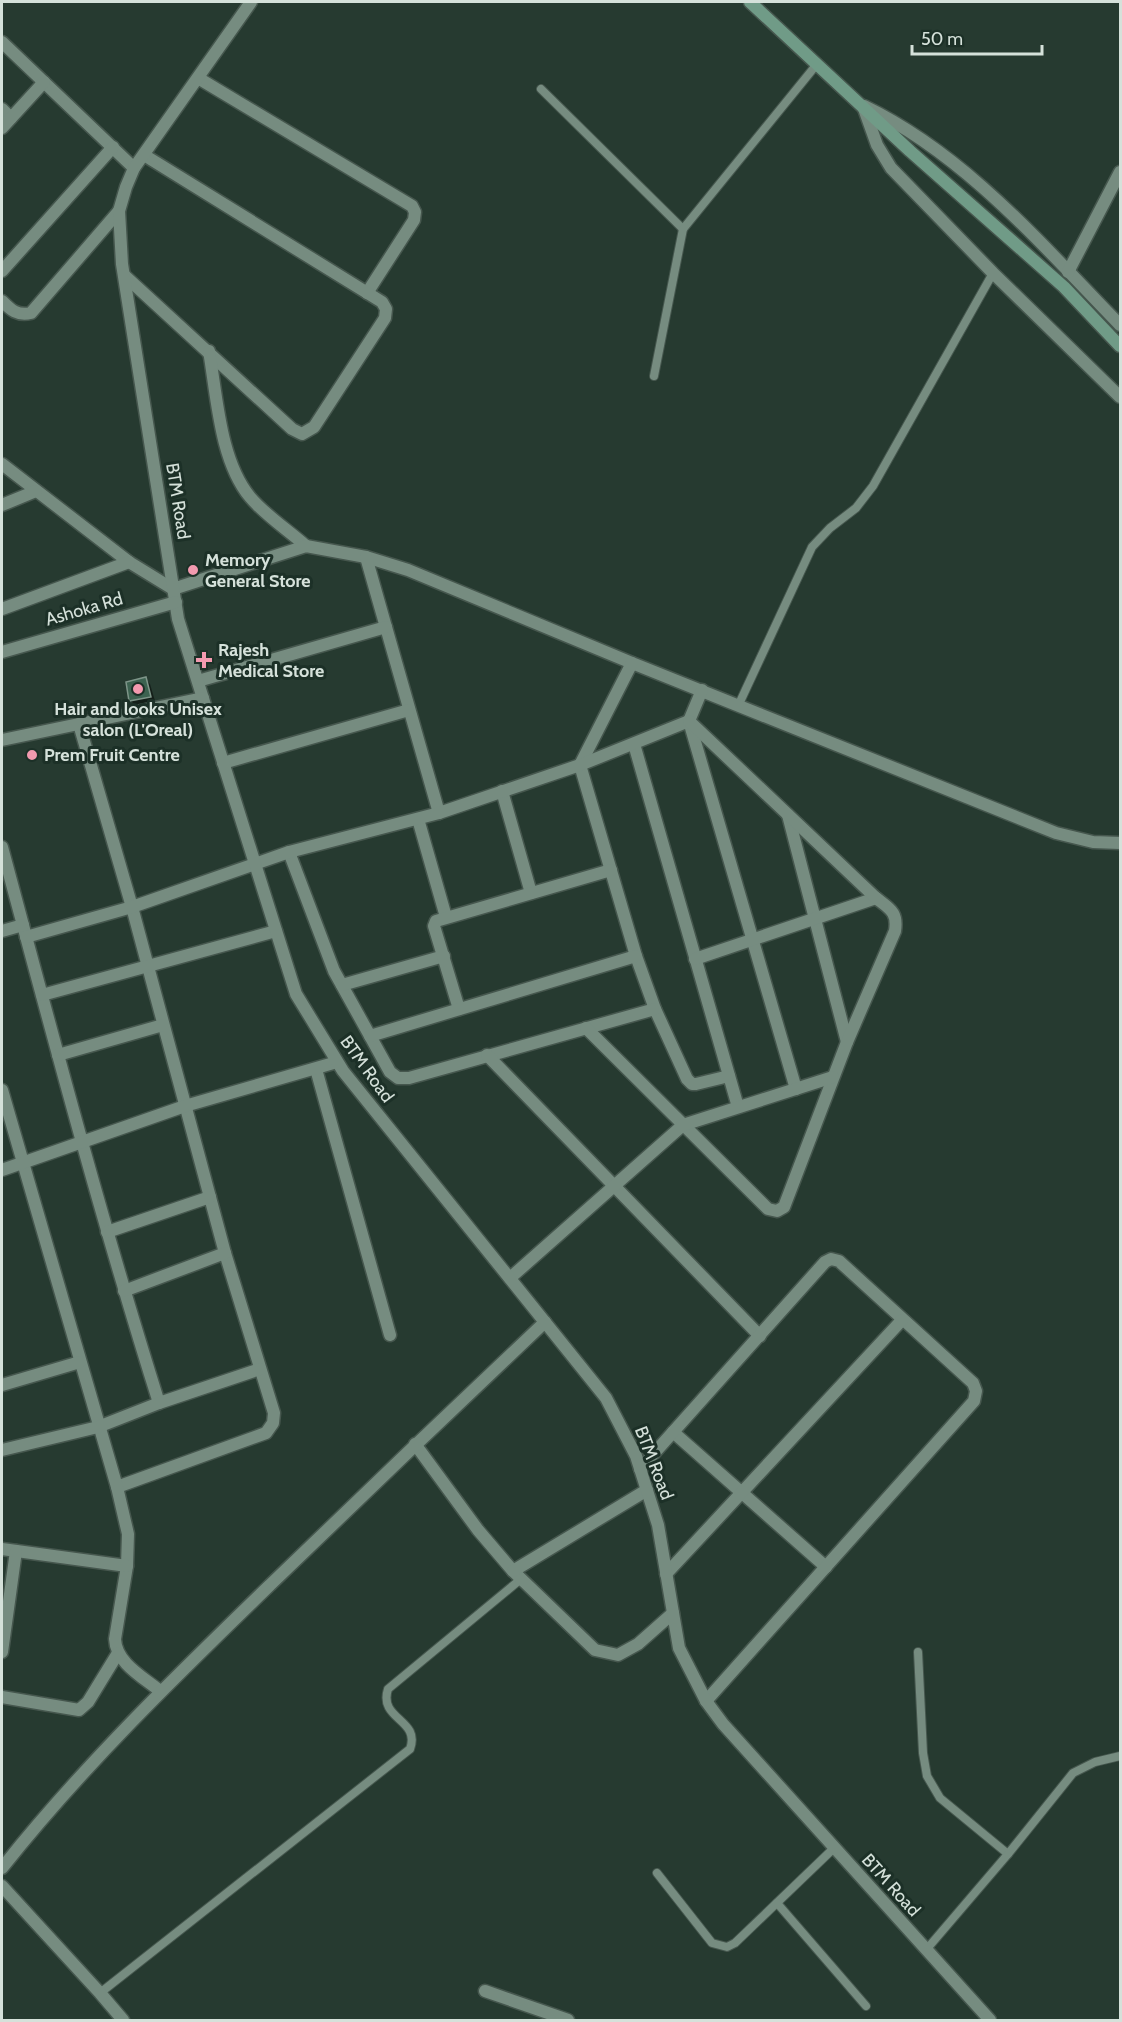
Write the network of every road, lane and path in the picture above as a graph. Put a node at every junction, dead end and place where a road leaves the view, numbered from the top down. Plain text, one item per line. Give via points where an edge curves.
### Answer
1 (251, 2) edge
2 (750, 2) edge
3 (2, 42) edge
4 (817, 64) junction
5 (198, 78) junction
6 (44, 82) junction
7 (541, 89) dead end
8 (863, 106) junction
9 (2, 109) edge
10 (11, 118) junction
11 (2, 129) edge
12 (112, 147) junction
13 (144, 155) junction
14 (134, 168) junction
15 (1120, 172) edge
16 (119, 211) junction
17 (683, 229) junction
18 (2, 271) edge
19 (1068, 272) junction
20 (993, 273) junction
21 (124, 276) junction
22 (367, 294) junction
23 (2, 301) edge
24 (1120, 325) edge
25 (1120, 346) edge
26 (209, 351) junction
27 (654, 376) dead end
28 (1120, 397) edge
29 (2, 464) edge
30 (36, 491) junction
31 (2, 505) edge
32 (306, 546) junction
33 (366, 557) junction
34 (129, 562) junction
35 (175, 595) junction
36 (2, 609) edge
37 (386, 627) junction
38 (2, 652) edge
39 (632, 663) junction
40 (198, 681) junction
41 (702, 690) junction
42 (203, 699) junction
43 (739, 704) junction
44 (410, 710) junction
45 (689, 721) junction
46 (79, 724) junction
47 (2, 740) edge
48 (634, 744) junction
49 (223, 764) junction
50 (580, 765) junction
51 (502, 791) junction
52 (439, 813) junction
53 (788, 815) junction
54 (418, 819) junction
55 (1120, 843) edge
56 (2, 848) edge
57 (289, 852) junction
58 (255, 865) junction
59 (611, 870) junction
60 (531, 893) junction
61 (876, 898) junction
62 (132, 907) junction
63 (446, 917) junction
64 (814, 919) junction
65 (2, 931) edge
66 (24, 931) junction
67 (276, 931) junction
68 (752, 940) junction
69 (444, 956) junction
70 (636, 956) junction
71 (695, 959) junction
72 (147, 965) junction
73 (342, 985) junction
74 (42, 995) junction
75 (459, 1009) junction
76 (655, 1009) junction
77 (163, 1025) junction
78 (586, 1028) junction
79 (370, 1036) junction
80 (847, 1042) junction
81 (58, 1054) junction
82 (487, 1056) junction
83 (337, 1062) junction
84 (316, 1069) junction
85 (729, 1076) junction
86 (833, 1077) junction
87 (796, 1089) junction
88 (2, 1090) edge
89 (185, 1106) junction
90 (738, 1107) junction
91 (683, 1125) junction
92 (81, 1142) junction
93 (23, 1163) junction
94 (2, 1170) edge
95 (614, 1186) junction
96 (210, 1197) junction
97 (107, 1232) junction
98 (225, 1253) junction
99 (510, 1278) junction
100 (124, 1291) junction
101 (902, 1320) junction
102 (545, 1322) junction
103 (390, 1335) dead end
104 (760, 1336) junction
105 (80, 1362) junction
106 (260, 1369) junction
107 (2, 1385) edge
108 (159, 1403) junction
109 (99, 1427) junction
110 (673, 1432) junction
111 (415, 1444) junction
112 (2, 1450) edge
113 (640, 1469) junction
114 (117, 1487) junction
115 (646, 1490) junction
116 (742, 1492) junction
117 (2, 1549) edge
118 (16, 1551) junction
119 (127, 1566) junction
120 (826, 1567) junction
121 (666, 1574) junction
122 (517, 1575) junction
123 (673, 1613) junction
124 (2, 1652) edge
125 (918, 1652) dead end
126 (118, 1653) junction
127 (160, 1691) junction
128 (2, 1697) edge
129 (706, 1701) junction
130 (1120, 1756) edge
131 (834, 1848) junction
132 (1008, 1854) junction
133 (2, 1868) edge
134 (657, 1873) dead end
135 (2, 1886) edge
136 (777, 1903) junction
137 (926, 1950) junction
138 (485, 1991) dead end
139 (100, 1992) junction
140 (866, 2006) dead end
141 (123, 2020) edge
142 (567, 2020) edge
143 (990, 2020) edge

1 - 5 street, BTM Road
2 - 4 main road
3 - 6 street
4 - 8 main road
4 - 17 lane
5 - 13 street, BTM Road
5 - 22 street via 412,206 414,220
6 - 10 street
6 - 12 street
7 - 17 lane
8 - 19 street via 904,128 958,168 1013,215
8 - 20 street via 877,145 891,168
8 - 25 main road via 1064,287
9 - 10 street
10 - 11 street
12 - 14 street
12 - 18 street
13 - 14 street, BTM Road
13 - 22 street
14 - 16 street, BTM Road
15 - 19 street
16 - 21 street, BTM Road
16 - 23 street via 31,314 12,311
17 - 27 lane
19 - 24 street
20 - 28 street
20 - 43 lane via 873,486 856,508 812,547
21 - 26 street
21 - 35 street, BTM Road
22 - 26 street via 382,302 385,318 308,432 302,434 292,429
26 - 32 street via 234,473 251,498
29 - 30 street
30 - 31 street
30 - 34 street
32 - 33 street
32 - 35 street, Ashoka Rd
33 - 37 street
33 - 39 street via 408,570
34 - 35 street
34 - 36 street
35 - 38 street, Ashoka Rd
35 - 40 street, BTM Road via 178,619
37 - 40 street
37 - 44 street
39 - 41 street
39 - 50 street
40 - 42 street, BTM Road
41 - 43 street
41 - 45 street
42 - 46 street
42 - 49 street, BTM Road
43 - 55 street via 1056,833 1092,842
44 - 49 street
44 - 52 street
45 - 48 street
45 - 53 street
45 - 68 street
46 - 47 street
46 - 62 street
48 - 50 street
48 - 71 street
49 - 58 street, BTM Road
50 - 51 street
50 - 59 street
51 - 52 street
51 - 60 street
52 - 54 street
53 - 61 street
53 - 64 street
54 - 57 street
54 - 63 street
56 - 66 street
57 - 58 street
57 - 73 street
58 - 62 street
58 - 67 street, BTM Road
59 - 60 street
59 - 70 street
60 - 63 street
61 - 64 street
61 - 80 street via 893,912 897,920 895,931
62 - 66 street
62 - 72 street
63 - 69 street via 434,926
64 - 68 street
64 - 80 street
65 - 66 street
66 - 74 street
67 - 72 street
67 - 83 street, BTM Road via 296,994
68 - 71 street
68 - 87 street
69 - 73 street
69 - 75 street
70 - 75 street
70 - 76 street
71 - 85 street
72 - 74 street
72 - 77 street
73 - 79 street
74 - 81 street
75 - 79 street
76 - 78 street
76 - 85 street via 689,1082 696,1084
77 - 81 street
77 - 89 street
78 - 82 street
78 - 91 street
79 - 82 street via 390,1072 398,1078
80 - 86 street
81 - 92 street
82 - 95 street
83 - 84 street
83 - 99 street, BTM Road
84 - 89 street
84 - 103 street
85 - 90 street
86 - 87 street
86 - 91 street via 784,1206 777,1211 768,1209
87 - 90 street
88 - 93 street
89 - 92 street
89 - 96 street
90 - 91 street
91 - 95 street
92 - 93 street
92 - 97 street
93 - 94 street
93 - 105 street
95 - 99 street
95 - 104 street
96 - 97 street
96 - 98 street
97 - 100 street
98 - 100 street
98 - 106 street
99 - 102 street, BTM Road
100 - 108 street
101 - 104 street via 831,1259
101 - 116 street
101 - 120 street via 973,1383 974,1401
102 - 111 street
102 - 113 street, BTM Road via 606,1398
104 - 110 street
105 - 107 street
105 - 109 street
106 - 108 street
106 - 114 street via 274,1413 266,1433
108 - 109 street
109 - 112 street
109 - 114 street
110 - 113 street
110 - 116 street
111 - 122 street via 478,1530
111 - 127 street
113 - 115 street, BTM Road
114 - 119 street via 128,1534
115 - 121 street, BTM Road via 658,1525
115 - 122 street
116 - 120 street
116 - 121 street
117 - 118 street
118 - 119 street
118 - 124 street
119 - 126 street via 115,1639
120 - 129 street
121 - 123 street, BTM Road
122 - 123 street via 595,1650 618,1655 638,1644
122 - 139 lane via 388,1689 387,1706 411,1732 410,1749
123 - 129 street, BTM Road via 679,1648
125 - 132 lane via 927,1776 940,1798
126 - 127 street
126 - 128 street via 79,1710
127 - 133 street via 46,1813
129 - 131 street, BTM Road
130 - 132 lane via 1073,1773
131 - 136 lane
131 - 137 street, BTM Road
132 - 137 lane
134 - 136 lane via 712,1943 720,1946 735,1943
135 - 139 street
136 - 140 lane
137 - 143 street, BTM Road
138 - 142 street
139 - 141 street

